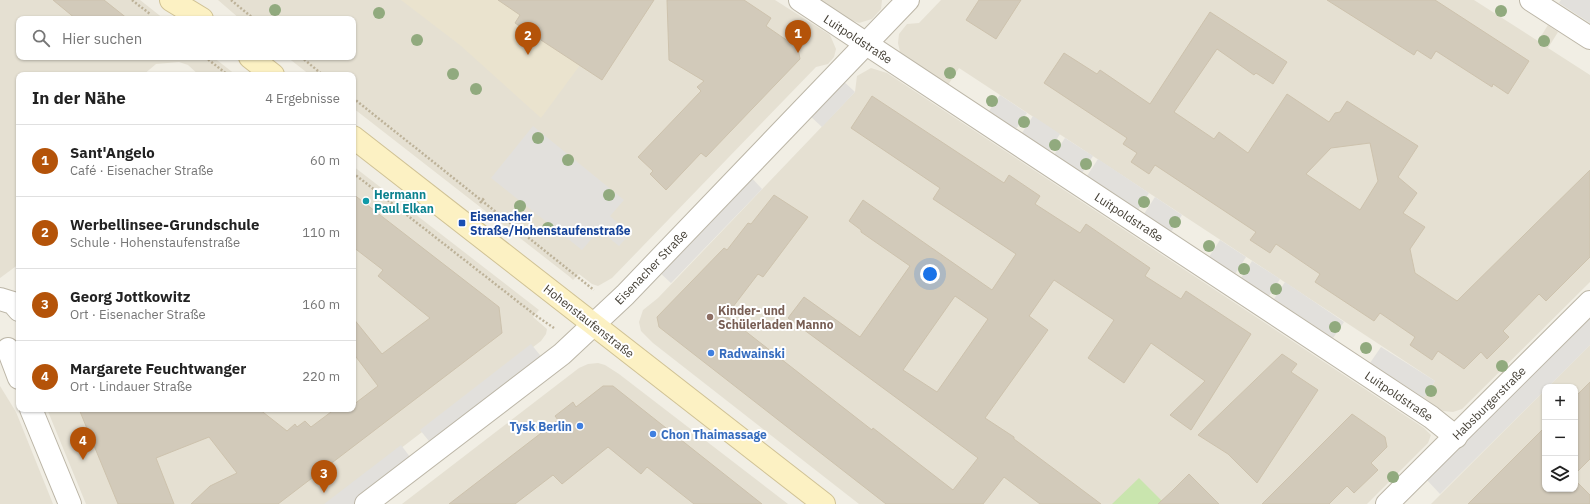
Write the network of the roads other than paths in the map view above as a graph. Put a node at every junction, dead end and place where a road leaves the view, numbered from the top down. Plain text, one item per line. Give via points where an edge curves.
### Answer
1 (171, 0) edge
2 (184, 0) edge
3 (800, 0) edge
4 (908, 0) edge
5 (1531, 0) edge
6 (197, 16) edge
7 (199, 16) edge
8 (1590, 38) edge
9 (866, 44) junction
10 (254, 60) edge
11 (269, 72) edge
12 (356, 139) edge
13 (1590, 302) edge
14 (594, 324) junction
15 (9, 347) edge
16 (16, 369) edge
17 (32, 412) edge
18 (1456, 437) junction
19 (70, 504) edge
20 (366, 504) edge
21 (824, 504) edge
22 (1388, 504) edge

1 - 6 main road
2 - 7 main road
3 - 9 street, Luitpoldstraße
4 - 9 street, Eisenacher Straße
5 - 8 street
9 - 14 street, Eisenacher Straße via 625,295
9 - 18 street, Luitpoldstraße via 1431,417
10 - 11 main road
12 - 14 main road, Hohenstaufenstraße
13 - 18 street, Habsburgerstraße
14 - 20 street, Eisenacher Straße via 562,354
14 - 21 main road, Hohenstaufenstraße
15 - 16 street
17 - 19 street
18 - 22 street, Habsburgerstraße

